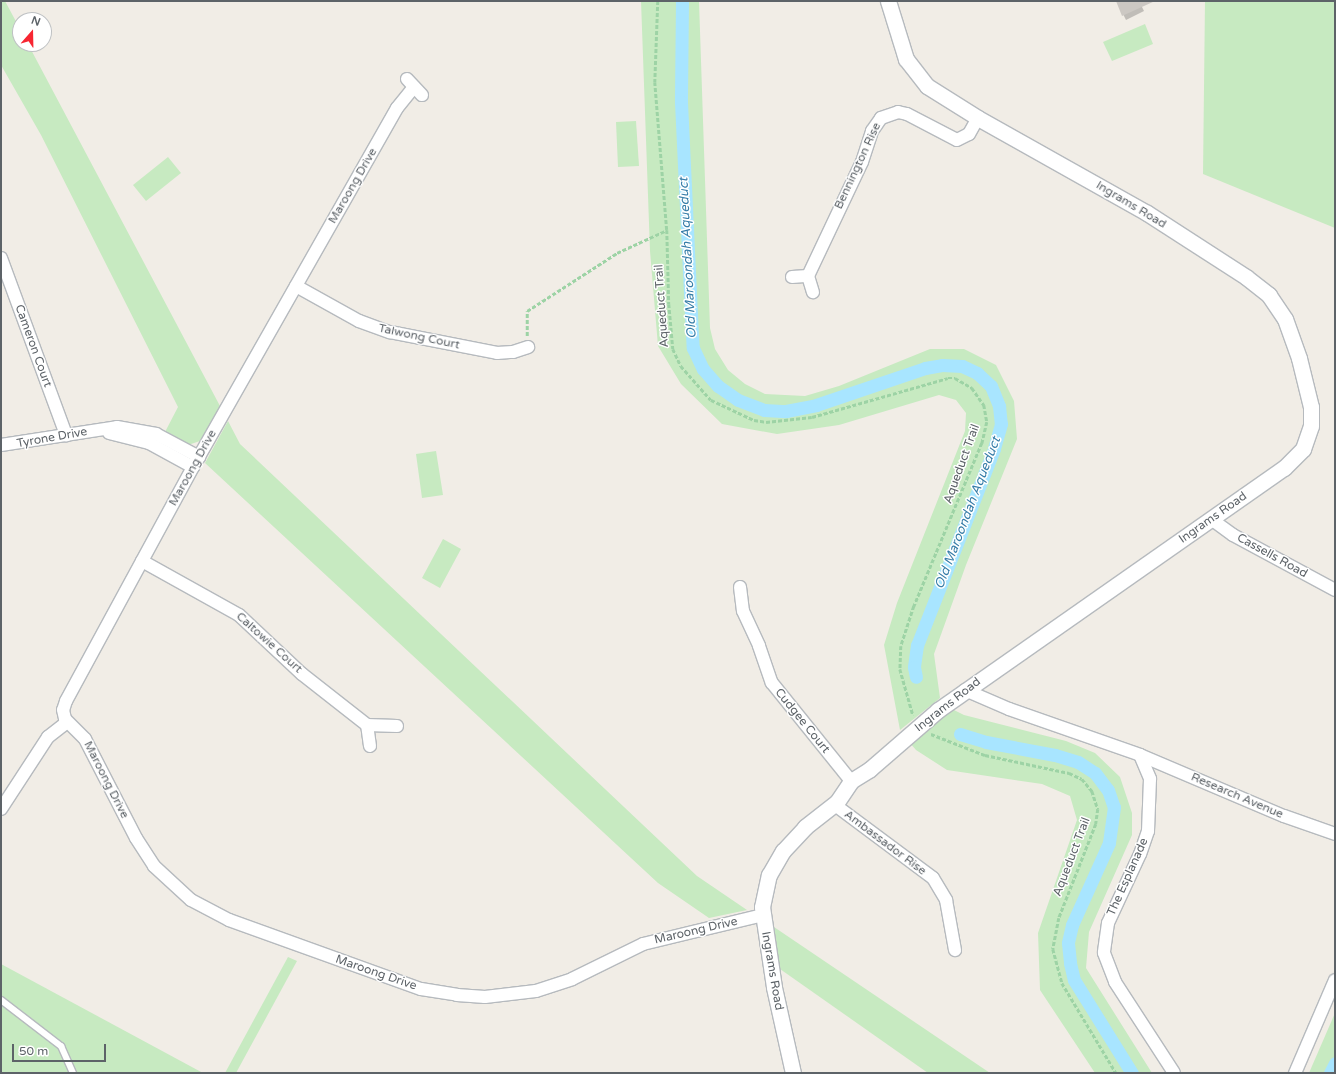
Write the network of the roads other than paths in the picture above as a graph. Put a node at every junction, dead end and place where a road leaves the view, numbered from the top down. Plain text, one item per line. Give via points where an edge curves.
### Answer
1 (888, 1) edge
2 (415, 87) dead end
3 (978, 118) junction
4 (1, 258) edge
5 (808, 276) junction
6 (792, 277) dead end
7 (296, 286) junction
8 (813, 292) dead end
9 (528, 347) road end
10 (66, 435) junction
11 (1, 446) edge
12 (196, 462) junction
13 (1211, 519) junction
14 (142, 561) junction
15 (740, 587) dead end
16 (1335, 590) edge
17 (965, 690) junction
18 (67, 722) junction
19 (367, 725) junction
20 (396, 726) dead end
21 (370, 746) dead end
22 (1140, 755) junction
23 (851, 781) junction
24 (835, 805) junction
25 (1, 809) edge
26 (1335, 834) edge
27 (763, 915) junction
28 (955, 950) dead end
29 (1335, 980) edge
30 (1, 1000) edge
31 (73, 1073) edge
32 (793, 1073) edge
33 (1174, 1073) edge
34 (1295, 1073) edge

1 - 3 street, Ingrams Road via 900,46 912,70 934,92
2 - 7 street, Maroong Drive via 397,108
3 - 5 street, Bennington Rise via 969,134 957,140 907,114 898,112 881,118 872,131 862,162
3 - 13 street, Ingrams Road via 1147,213 1255,283 1281,310 1305,378 1311,407 1310,435 1293,461
4 - 10 street, Cameron Court
5 - 6 street
5 - 8 street
7 - 9 street, Talwong Court via 359,321 384,331 497,353 513,352
7 - 12 street, Maroong Drive
10 - 11 street, Tyrone Drive
10 - 12 street, Tyrone Drive via 102,430 149,443
12 - 14 street, Maroong Drive
13 - 16 street, Cassells Road via 1233,535
13 - 17 street, Ingrams Road
14 - 18 street, Maroong Drive via 66,701 63,710
14 - 19 street, Caltowie Court via 239,615 306,677
15 - 23 street, Cudgee Court via 744,615 759,646 772,683
17 - 22 street via 1009,709
17 - 23 street, Ingrams Road via 870,769
18 - 25 street via 48,738
18 - 27 street, Maroong Drive via 85,739 136,838 154,866 191,900 229,920 421,988 485,997 536,991 572,979 635,947 657,939
19 - 20 street
19 - 21 street
22 - 26 street, Research Avenue via 1284,816
22 - 33 street, The Esplanade via 1150,779 1148,831 1108,924 1104,953 1115,982
23 - 24 street, Ingrams Road
24 - 27 street, Ingrams Road via 805,827 777,859 765,887
24 - 28 street, Ambassador Rise via 932,878 946,900
27 - 32 street, Ingrams Road via 774,987
29 - 34 street
30 - 31 lane via 61,1046

